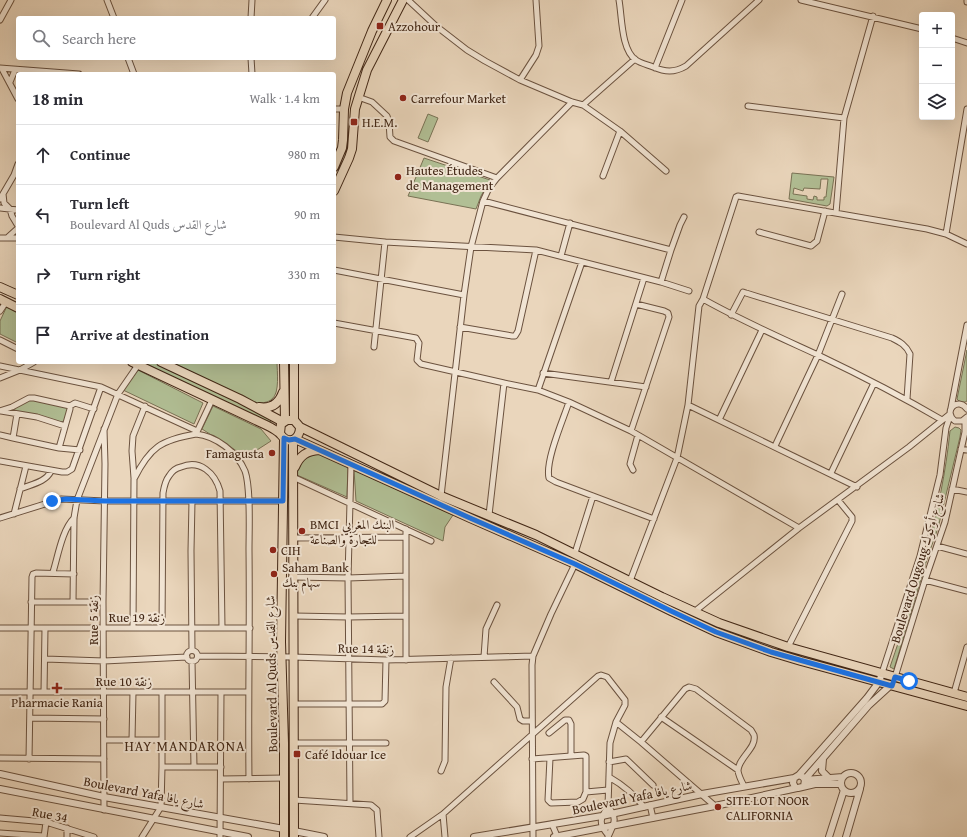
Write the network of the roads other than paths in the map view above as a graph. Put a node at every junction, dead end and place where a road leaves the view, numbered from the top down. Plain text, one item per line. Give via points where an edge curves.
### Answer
1 (11, 0) edge
2 (107, 0) edge
3 (252, 0) edge
4 (325, 0) edge
5 (387, 0) edge
6 (403, 0) edge
7 (408, 0) edge
8 (536, 0) edge
9 (620, 0) edge
10 (682, 0) edge
11 (759, 0) edge
12 (801, 0) edge
13 (113, 16) edge
14 (251, 16) edge
15 (313, 16) edge
16 (873, 16) junction
17 (0, 20) edge
18 (919, 28) edge
19 (955, 39) edge
20 (967, 43) edge
21 (635, 59) junction
22 (129, 60) edge
23 (252, 60) edge
24 (1, 68) edge
25 (655, 68) junction
26 (15, 70) junction
27 (47, 72) edge
28 (133, 72) edge
29 (252, 72) edge
30 (520, 80) junction
31 (10, 82) junction
32 (16, 94) edge
33 (358, 97) junction
34 (572, 102) junction
35 (583, 105) junction
36 (748, 106) dead end
37 (336, 109) edge
38 (344, 109) junction
39 (967, 109) edge
40 (844, 118) junction
41 (620, 131) junction
42 (336, 162) edge
43 (666, 171) dead end
44 (16, 175) edge
45 (603, 176) dead end
46 (497, 178) junction
47 (336, 186) edge
48 (3, 194) junction
49 (0, 199) edge
50 (483, 201) junction
51 (0, 208) edge
52 (10, 209) junction
53 (16, 210) edge
54 (825, 211) junction
55 (836, 213) junction
56 (684, 217) dead end
57 (16, 223) edge
58 (570, 223) junction
59 (16, 229) edge
60 (759, 232) dead end
61 (946, 234) junction
62 (336, 237) edge
63 (0, 238) edge
64 (8, 238) junction
65 (16, 238) edge
66 (385, 242) junction
67 (967, 244) edge
68 (471, 247) junction
69 (536, 250) junction
70 (671, 250) junction
71 (562, 256) junction
72 (582, 262) junction
73 (336, 270) edge
74 (644, 278) junction
75 (381, 279) junction
76 (661, 282) junction
77 (0, 287) edge
78 (689, 291) dead end
79 (16, 292) edge
80 (842, 294) dead end
81 (464, 295) junction
82 (703, 299) junction
83 (3, 300) edge
84 (636, 304) junction
85 (16, 307) edge
86 (0, 311) edge
87 (731, 315) junction
88 (832, 320) junction
89 (336, 323) edge
90 (967, 325) edge
91 (460, 327) junction
92 (376, 330) junction
93 (762, 330) junction
94 (0, 340) edge
95 (374, 347) dead end
96 (16, 348) edge
97 (818, 355) junction
98 (30, 364) edge
99 (134, 364) edge
100 (137, 364) edge
101 (165, 364) edge
102 (284, 364) edge
103 (294, 364) edge
104 (0, 366) edge
105 (20, 370) junction
106 (456, 371) junction
107 (543, 373) junction
108 (0, 378) edge
109 (611, 382) junction
110 (285, 383) junction
111 (504, 383) junction
112 (874, 383) junction
113 (101, 386) junction
114 (646, 387) junction
115 (538, 390) junction
116 (118, 394) junction
117 (907, 399) junction
118 (212, 400) junction
119 (570, 402) junction
120 (688, 405) junction
121 (70, 406) junction
122 (145, 406) junction
123 (254, 406) junction
124 (951, 408) junction
125 (94, 409) junction
126 (967, 409) edge
127 (0, 411) edge
128 (17, 414) junction
129 (950, 415) junction
130 (966, 417) edge
131 (294, 420) junction
132 (719, 420) junction
133 (942, 420) junction
134 (284, 421) junction
135 (65, 426) junction
136 (300, 427) junction
137 (104, 429) junction
138 (631, 431) junction
139 (197, 432) junction
140 (0, 435) edge
141 (638, 435) junction
142 (282, 436) junction
143 (13, 438) junction
144 (294, 439) junction
145 (775, 446) junction
146 (59, 448) junction
147 (961, 449) junction
148 (80, 450) junction
149 (320, 450) junction
150 (967, 450) edge
151 (677, 458) junction
152 (0, 461) edge
153 (351, 464) junction
154 (26, 466) junction
155 (633, 470) dead end
156 (51, 471) junction
157 (293, 473) junction
158 (831, 473) junction
159 (134, 479) junction
160 (857, 487) junction
161 (20, 489) junction
162 (952, 489) junction
163 (967, 492) edge
164 (441, 496) junction
165 (593, 496) junction
166 (77, 500) junction
167 (838, 500) junction
168 (105, 501) junction
169 (134, 501) junction
170 (162, 501) junction
171 (192, 501) junction
172 (220, 501) junction
173 (248, 501) junction
174 (283, 501) junction
175 (351, 503) junction
176 (14, 514) junction
177 (489, 515) junction
178 (0, 518) edge
179 (74, 518) junction
180 (654, 519) junction
181 (799, 528) junction
182 (406, 530) junction
183 (406, 537) junction
184 (293, 538) junction
185 (350, 538) junction
186 (431, 541) dead end
187 (937, 546) junction
188 (575, 553) junction
189 (967, 554) edge
190 (575, 564) junction
191 (54, 572) junction
192 (74, 574) junction
193 (406, 576) junction
194 (293, 577) junction
195 (348, 578) junction
196 (925, 580) junction
197 (630, 581) junction
198 (967, 591) edge
199 (31, 602) junction
200 (73, 602) junction
201 (103, 602) junction
202 (497, 605) dead end
203 (694, 612) junction
204 (294, 616) junction
205 (405, 616) junction
206 (348, 617) junction
207 (103, 627) junction
208 (0, 628) edge
209 (31, 628) junction
210 (45, 628) junction
211 (133, 628) junction
212 (162, 628) junction
213 (191, 628) junction
214 (222, 628) junction
215 (250, 628) junction
216 (788, 647) junction
217 (967, 647) edge
218 (192, 650) junction
219 (198, 656) junction
220 (249, 656) junction
221 (282, 656) junction
222 (294, 656) junction
223 (533, 656) junction
224 (187, 657) junction
225 (484, 657) junction
226 (451, 658) junction
227 (45, 659) junction
228 (349, 659) junction
229 (104, 660) junction
230 (386, 660) junction
231 (406, 660) junction
232 (192, 661) junction
233 (882, 673) junction
234 (895, 677) junction
235 (494, 682) dead end
236 (879, 682) junction
237 (892, 686) junction
238 (0, 692) edge
239 (30, 692) junction
240 (44, 692) junction
241 (104, 692) junction
242 (133, 692) junction
243 (162, 692) junction
244 (192, 692) junction
245 (221, 692) junction
246 (248, 692) junction
247 (954, 693) junction
248 (967, 697) edge
249 (294, 704) junction
250 (349, 704) junction
251 (967, 706) edge
252 (661, 717) junction
253 (30, 718) junction
254 (104, 719) junction
255 (532, 721) junction
256 (616, 722) junction
257 (549, 732) dead end
258 (532, 735) junction
259 (104, 740) junction
260 (132, 740) junction
261 (162, 740) junction
262 (641, 742) junction
263 (294, 743) junction
264 (386, 743) dead end
265 (350, 744) junction
266 (571, 755) junction
267 (824, 757) junction
268 (0, 758) edge
269 (550, 758) junction
270 (29, 759) junction
271 (532, 759) junction
272 (104, 760) junction
273 (609, 762) junction
274 (162, 767) junction
275 (194, 767) junction
276 (221, 767) junction
277 (738, 770) junction
278 (441, 771) dead end
279 (0, 774) edge
280 (609, 777) junction
281 (843, 777) junction
282 (284, 778) junction
283 (829, 778) junction
284 (221, 779) junction
285 (249, 779) junction
286 (802, 780) junction
287 (653, 785) dead end
288 (744, 786) junction
289 (843, 787) junction
290 (861, 787) junction
291 (797, 788) junction
292 (0, 789) edge
293 (608, 790) junction
294 (586, 792) junction
295 (702, 794) junction
296 (104, 796) junction
297 (294, 800) junction
298 (350, 803) junction
299 (647, 806) junction
300 (715, 806) junction
301 (161, 807) junction
302 (608, 807) junction
303 (104, 810) junction
304 (613, 813) junction
305 (443, 814) junction
306 (602, 816) junction
307 (0, 818) edge
308 (221, 818) junction
309 (653, 818) junction
310 (154, 820) junction
311 (46, 822) junction
312 (552, 824) junction
313 (614, 826) junction
314 (68, 828) junction
315 (533, 828) junction
316 (602, 828) junction
317 (0, 833) edge
318 (284, 833) edge
319 (221, 834) edge
320 (294, 834) edge
321 (12, 836) edge
322 (489, 836) edge
323 (608, 836) edge
324 (44, 837) edge
325 (67, 837) edge
326 (94, 837) edge
327 (142, 837) edge
328 (248, 837) edge
329 (324, 837) edge
330 (379, 837) edge
331 (410, 837) edge
332 (445, 837) edge
333 (474, 837) edge
334 (533, 837) edge
335 (555, 837) edge
336 (829, 837) edge
337 (846, 837) edge

1 - 17 street
2 - 13 street
3 - 14 street
4 - 15 street
5 - 38 main road via 358,64
6 - 33 main road via 367,70
7 - 30 street via 467,50
8 - 30 street via 539,46
9 - 21 street via 626,44
10 - 25 street
11 - 25 street via 686,66 673,72
12 - 16 street
16 - 18 street
16 - 40 street
19 - 20 street
21 - 25 street
21 - 35 street
22 - 28 street
23 - 29 street
24 - 26 street
24 - 31 street
26 - 27 street
26 - 31 street
30 - 34 street
31 - 32 street
33 - 46 street via 372,102 387,116 391,139
33 - 47 main road via 350,153
34 - 35 street
34 - 46 street
35 - 41 street
36 - 40 street
37 - 38 street
38 - 42 main road via 344,140
39 - 61 street
40 - 55 street
41 - 43 street
41 - 45 street
44 - 48 street
46 - 50 street
48 - 49 street
48 - 52 street via 4,203
50 - 58 street
50 - 68 street
51 - 52 street
52 - 53 street
52 - 57 street
54 - 55 street
54 - 60 street via 817,241 811,246
54 - 82 street via 736,197
55 - 61 street via 927,228
56 - 70 street
58 - 70 street
58 - 71 street
59 - 64 street
61 - 67 street
62 - 66 street
63 - 64 street
64 - 65 street
66 - 68 street
66 - 75 street
68 - 69 street
68 - 81 street
69 - 71 street
69 - 91 street via 515,336
70 - 76 street
71 - 72 street
72 - 74 street
72 - 107 street
73 - 75 street
74 - 76 street
74 - 84 street
75 - 81 street
75 - 92 street
76 - 78 street
77 - 79 main road
80 - 88 street
81 - 91 street
82 - 87 street
82 - 120 street via 699,306
83 - 85 main road
83 - 86 street
84 - 109 street
84 - 114 street via 664,311 669,317
87 - 88 street via 744,292
87 - 93 street
88 - 97 street
88 - 117 street via 892,338 907,348 910,354
89 - 92 street
90 - 124 street
91 - 106 street
92 - 95 street
92 - 106 street via 416,338 419,343 419,363
93 - 97 street
93 - 132 street
94 - 96 street
97 - 112 street
97 - 145 street
98 - 105 street
99 - 116 street
100 - 118 main road
101 - 123 main road
102 - 110 main road
103 - 131 main road
104 - 105 street
105 - 108 street
105 - 113 street
106 - 111 street
106 - 164 street
107 - 109 street
107 - 115 street
109 - 114 street
110 - 123 main road via 281,398 274,405 264,408
110 - 134 main road
111 - 115 street
111 - 177 street
112 - 117 street
112 - 158 street
113 - 116 street
113 - 125 street
114 - 138 street
115 - 119 street
116 - 122 street
116 - 137 street
117 - 133 street
118 - 139 street
118 - 142 main road
119 - 138 street
119 - 165 street via 549,466 549,478
120 - 132 street
120 - 151 street
121 - 125 street via 74,403
121 - 127 street via 29,398
121 - 135 street
122 - 139 street
122 - 159 street via 133,436
123 - 134 main road
124 - 126 street via 959,404
124 - 129 street, Boulevard Ougoug شارع أوكوك
125 - 148 street
127 - 128 street
128 - 135 street
128 - 143 street
129 - 130 street via 957,421 962,421
129 - 133 street
129 - 233 street, Boulevard Ougoug شارع أوكوك via 940,476 920,556
130 - 147 street, Boulevard Ougoug شارع أوكوك
131 - 134 main road
131 - 136 main road
132 - 145 street
133 - 160 street
134 - 142 main road via 280,427
135 - 146 street
136 - 144 main road via 300,433
136 - 164 main road
137 - 166 street
137 - 168 street, Rue 5 زنقة
138 - 141 street
139 - 159 street via 170,440 156,448 143,461
139 - 173 street via 220,443 236,457 245,471
140 - 143 street
141 - 151 street
141 - 155 street via 630,464
142 - 144 main road
142 - 174 main road, Boulevard Al Quds شارع القدس
143 - 146 street
144 - 149 main road
144 - 157 main road, Boulevard Al Quds شارع القدس
145 - 158 street
146 - 148 street
147 - 150 street
147 - 162 street, Boulevard Ougoug شارع أوكوك
148 - 156 street via 72,469 67,472
149 - 153 main road
149 - 157 main road via 304,453
151 - 180 street
151 - 181 street
152 - 154 street
153 - 175 street
153 - 190 main road
154 - 156 street
154 - 161 street
156 - 161 street via 44,480
157 - 175 street
157 - 184 main road, Boulevard Al Quds شارع القدس
158 - 160 street
159 - 169 street
160 - 167 street
161 - 176 street
162 - 163 street
162 - 187 street, Boulevard Ougoug شارع أوكوك
164 - 177 main road
165 - 180 street
165 - 188 street
166 - 168 street
166 - 176 street via 61,499
166 - 179 street
167 - 181 street
167 - 216 street via 852,517 852,521
168 - 169 street
168 - 201 street, Rue 5 زنقة
169 - 170 street
169 - 211 street
170 - 171 street
170 - 172 street via 169,475 180,467 194,464 206,469 214,478 220,491
170 - 212 street
171 - 172 street
171 - 213 street
172 - 173 street
172 - 214 street
173 - 174 street
173 - 215 street
174 - 221 main road, Boulevard Al Quds شارع القدس
175 - 182 street
175 - 185 street
176 - 178 street
177 - 188 main road
179 - 191 street via 65,532
179 - 192 street
180 - 197 street
181 - 203 street
182 - 183 street
182 - 186 street
183 - 185 street
183 - 193 street
184 - 185 street
184 - 194 main road, Boulevard Al Quds شارع القدس
185 - 195 street
187 - 189 street
187 - 196 street, Boulevard Ougoug شارع أوكوك
188 - 197 main road
190 - 223 street
190 - 236 main road via 716,632 771,652
191 - 192 street
191 - 199 street via 33,574
192 - 200 street
193 - 195 street
193 - 205 street
194 - 195 street
194 - 204 main road, Boulevard Al Quds شارع القدس
195 - 206 street
196 - 198 street
196 - 234 street, Boulevard Ougoug شارع أوكوك
197 - 203 main road
199 - 200 street
199 - 209 street
200 - 201 street
201 - 207 street, Rue 5 زنقة
202 - 225 street via 486,629
203 - 216 main road
204 - 206 street
204 - 222 main road, Boulevard Al Quds شارع القدس
205 - 206 street
205 - 231 street
206 - 228 street
207 - 210 street, Rue 19 زنقة
207 - 211 street, Rue 19 زنقة
207 - 229 street, Rue 5 زنقة
208 - 209 street, Rue 19 زنقة
209 - 210 street, Rue 19 زنقة
209 - 239 street
210 - 227 street
211 - 212 street, Rue 19 زنقة
212 - 213 street, Rue 19 زنقة
213 - 214 street, Rue 19 زنقة
213 - 218 street
214 - 215 street, Rue 19 زنقة
215 - 220 street
216 - 233 main road
217 - 247 street
218 - 219 street
218 - 224 street via 188,652
219 - 220 street, Rue 14 زنقة
219 - 232 street
220 - 221 street, Rue 14 زنقة
220 - 246 street
221 - 222 street, Rue 14 زنقة
221 - 282 main road, Boulevard Al Quds شارع القدس
222 - 228 street, Rue 14 زنقة
222 - 249 main road, Boulevard Al Quds شارع القدس
223 - 225 street, Rue 14 زنقة
223 - 255 street
224 - 229 street
224 - 232 street
225 - 226 street, Rue 14 زنقة
226 - 231 street, Rue 14 زنقة
226 - 278 street via 446,693 445,761
227 - 229 street
227 - 240 street
228 - 230 street, Rue 14 زنقة
228 - 250 street
229 - 241 street, Rue 5 زنقة
230 - 231 street, Rue 14 زنقة
230 - 250 street via 384,703
232 - 244 street
233 - 234 main road
233 - 236 street
234 - 237 street
234 - 247 main road
235 - 255 street via 517,707 520,719
236 - 237 main road
236 - 286 street
237 - 251 main road
237 - 267 street via 868,705
238 - 239 street, Rue 10 زنقة
239 - 240 street, Rue 10 زنقة
239 - 253 street
240 - 241 street, Rue 10 زنقة
241 - 242 street, Rue 10 زنقة
241 - 254 street, Rue 5 زنقة
242 - 243 street, Rue 10 زنقة
242 - 260 street
243 - 244 street, Rue 10 زنقة
243 - 261 street
244 - 245 street, Rue 10 زنقة
244 - 275 street
245 - 246 street, Rue 10 زنقة
245 - 276 street
246 - 285 street
247 - 248 main road
249 - 250 street
249 - 263 main road, Boulevard Al Quds شارع القدس
250 - 265 street
252 - 262 street
252 - 277 street
252 - 277 street via 685,689 696,689 751,730 754,735 753,743
253 - 254 street
253 - 270 street
254 - 259 street, Rue 5 زنقة
255 - 258 street
256 - 258 street via 625,700 608,677 601,675
256 - 262 street
256 - 273 street
257 - 266 street via 565,720 569,720
258 - 271 street
258 - 305 street
259 - 260 street
259 - 272 street, Rue 5 زنقة
260 - 261 street
261 - 274 street
262 - 295 street
263 - 265 street
263 - 297 main road, Boulevard Al Quds شارع القدس
264 - 265 street
265 - 298 street
266 - 269 street
266 - 294 street via 586,756
267 - 283 street via 822,771
267 - 286 street
268 - 270 street
269 - 271 street
269 - 294 street via 548,800 551,803 578,802 584,799
270 - 272 street
271 - 315 street
272 - 296 street, Rue 5 زنقة
273 - 280 street
273 - 287 street via 626,759
274 - 275 street
274 - 301 street
275 - 276 street
276 - 284 street
277 - 288 street
279 - 296 street, Boulevard Yafa شارع يافا
280 - 293 street
280 - 299 street via 627,788
281 - 283 street, Boulevard Yafa شارع يافا
281 - 289 street
281 - 290 street via 851,773 857,775 861,780
282 - 285 street
282 - 318 main road, Boulevard Al Quds شارع القدس
283 - 286 street, Boulevard Yafa شارع يافا
284 - 285 street
284 - 308 street
286 - 288 street, Boulevard Yafa شارع يافا
286 - 289 street, Boulevard Yafa شارع يافا
286 - 291 street, Boulevard Yafa شارع يافا
286 - 291 street via 793,783
288 - 295 street, Boulevard Yafa شارع يافا
289 - 290 street via 847,792 853,793
289 - 336 street
290 - 337 street
291 - 300 street, Boulevard Yafa شارع يافا
292 - 303 street, Boulevard Yafa شارع يافا
293 - 294 street
293 - 302 street
295 - 299 street, Boulevard Yafa شارع يافا
295 - 300 street
296 - 301 street, Boulevard Yafa شارع يافا
296 - 303 street, Rue 5 زنقة
297 - 298 street
297 - 320 main road, Boulevard Al Quds شارع القدس
298 - 330 street via 372,805 376,808
299 - 304 street, Boulevard Yafa شارع يافا
299 - 309 street
300 - 309 street, Boulevard Yafa شارع يافا
301 - 308 street, Boulevard Yafa شارع يافا
301 - 310 street
302 - 304 street
302 - 306 street
303 - 310 street, Boulevard Yafa شارع يافا
304 - 306 street, Boulevard Yafa شارع يافا
304 - 313 street
305 - 331 street
305 - 332 street
306 - 312 street, Boulevard Yafa شارع يافا
306 - 316 street
307 - 311 street, Rue 34
308 - 318 street, Boulevard Yafa شارع يافا
308 - 319 street
309 - 313 street, Boulevard Yafa شارع يافا
310 - 319 street, Boulevard Yafa شارع يافا
310 - 327 street
311 - 314 street, Rue 34
311 - 324 street
312 - 315 street, Boulevard Yafa شارع يافا
312 - 335 street
313 - 316 street, Boulevard Yafa شارع يافا
313 - 323 street
314 - 325 street
314 - 326 street, Rue 34
315 - 322 street, Boulevard Yafa شارع يافا
315 - 334 street
316 - 323 street
316 - 335 street, Boulevard Yafa شارع يافا
317 - 321 street
319 - 328 street, Boulevard Yafa شارع يافا
320 - 329 street
321 - 324 street
322 - 333 street, Boulevard Yafa شارع يافا

